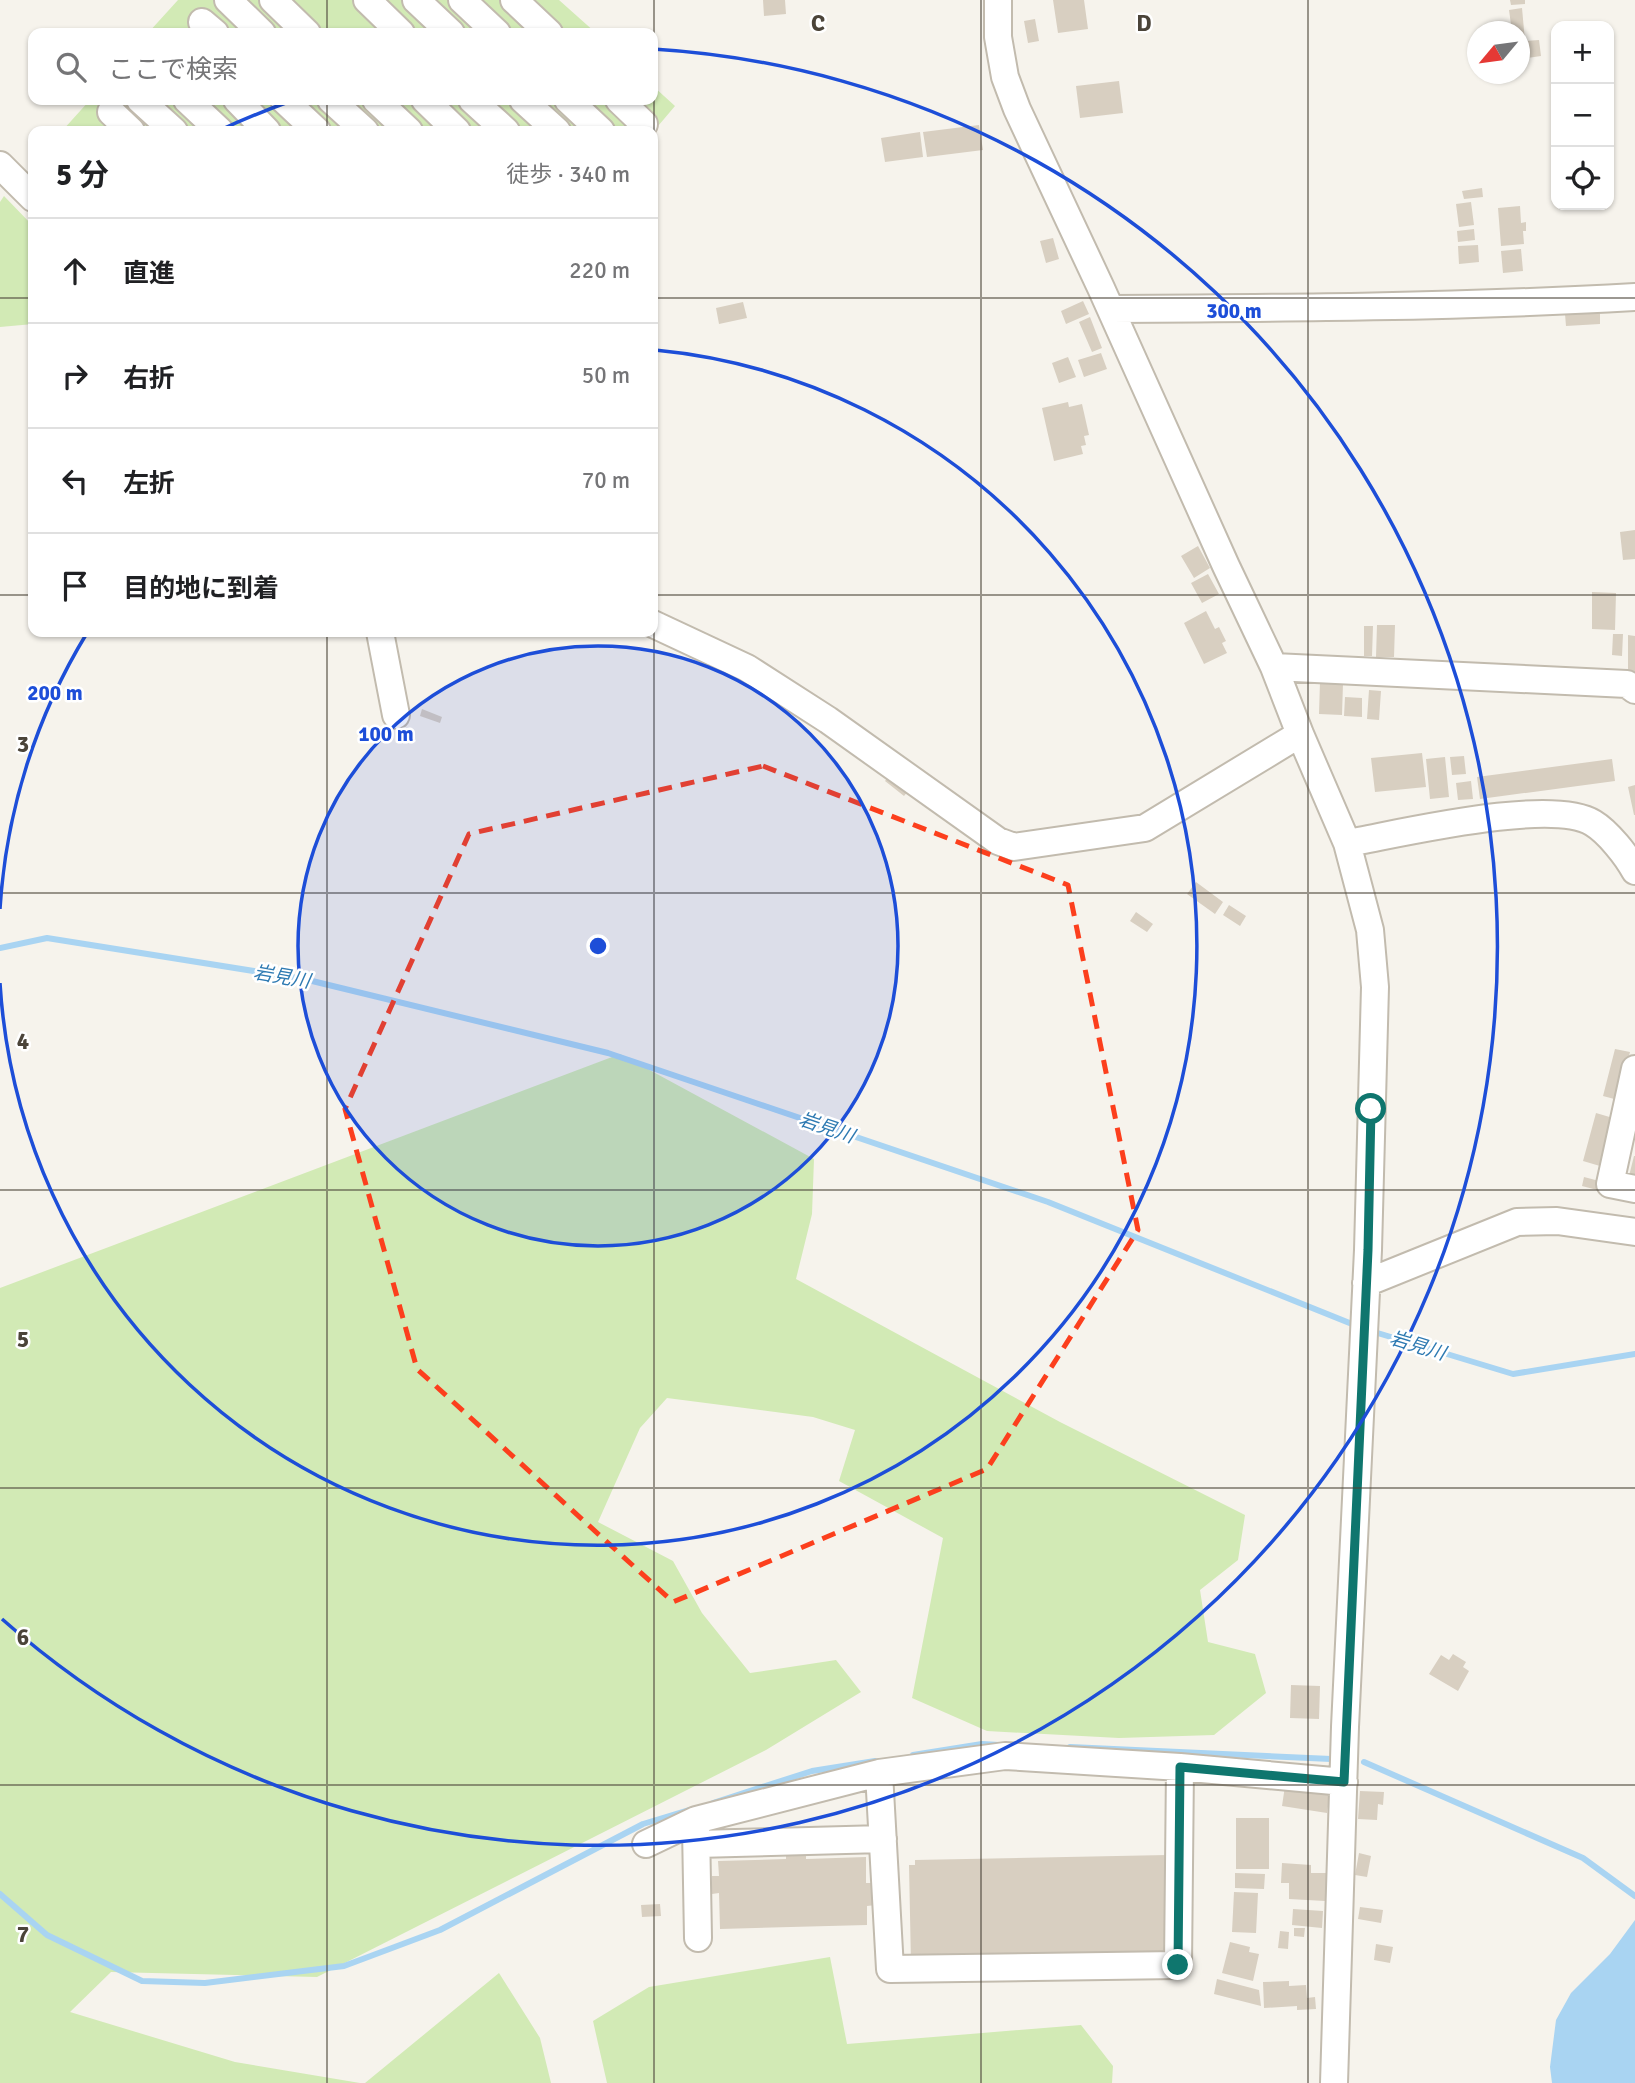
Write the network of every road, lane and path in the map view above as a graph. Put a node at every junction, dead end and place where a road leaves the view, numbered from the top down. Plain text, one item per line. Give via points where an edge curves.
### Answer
1 (228, 0) edge
2 (273, 0) edge
3 (367, 0) edge
4 (414, 0) edge
5 (462, 0) edge
6 (514, 0) edge
7 (998, 0) edge
8 (257, 28) edge
9 (302, 28) edge
10 (388, 28) edge
11 (392, 28) edge
12 (446, 28) edge
13 (492, 28) edge
14 (544, 28) edge
15 (145, 105) edge
16 (192, 105) edge
17 (242, 105) edge
18 (336, 105) edge
19 (381, 105) edge
20 (430, 105) edge
21 (477, 105) edge
22 (528, 105) edge
23 (573, 105) edge
24 (624, 105) edge
25 (111, 112) dead end
26 (644, 124) dead end
27 (126, 126) edge
28 (169, 126) edge
29 (215, 126) edge
30 (262, 126) edge
31 (360, 126) edge
32 (405, 126) edge
33 (452, 126) edge
34 (501, 126) edge
35 (552, 126) edge
36 (596, 126) edge
37 (0, 165) edge
38 (28, 193) edge
39 (1635, 297) edge
40 (1111, 309) junction
41 (658, 626) edge
42 (381, 637) edge
43 (1275, 667) junction
44 (1635, 690) edge
45 (396, 715) dead end
46 (1300, 734) junction
47 (1347, 843) junction
48 (1635, 872) edge
49 (1635, 1069) edge
50 (1635, 1189) edge
51 (1635, 1232) edge
52 (1366, 1283) junction
53 (1180, 1767) junction
54 (879, 1773) junction
55 (1344, 1782) junction
56 (788, 1796) junction
57 (696, 1832) junction
58 (883, 1839) junction
59 (787, 1841) junction
60 (646, 1844) dead end
61 (698, 1938) dead end
62 (1334, 2083) edge

1 - 8 street
2 - 9 street
3 - 10 street
4 - 11 street
4 - 12 street
5 - 13 street
6 - 14 street
7 - 40 street via 1005,77
15 - 28 street
16 - 29 street
17 - 30 street
18 - 31 street
19 - 32 street
20 - 33 street
21 - 34 street
22 - 35 street
23 - 36 street
24 - 26 street
25 - 27 street
37 - 38 street
39 - 40 street via 1527,303
40 - 43 street
41 - 46 street via 747,668 998,841 1014,847 1146,828
42 - 45 street
43 - 44 street via 1627,684
43 - 46 street
46 - 47 street
47 - 48 street via 1521,813 1559,813 1592,822 1628,857
47 - 52 street via 1370,930 1375,987
49 - 50 street via 1609,1184
51 - 52 street via 1557,1221 1517,1222
52 - 55 street
53 - 54 street via 1005,1756
53 - 55 street
53 - 58 street via 1178,1965 890,1969
54 - 56 street
54 - 58 street
55 - 62 street
56 - 57 street
56 - 59 street
57 - 59 street
57 - 60 street
57 - 61 street
58 - 59 street

